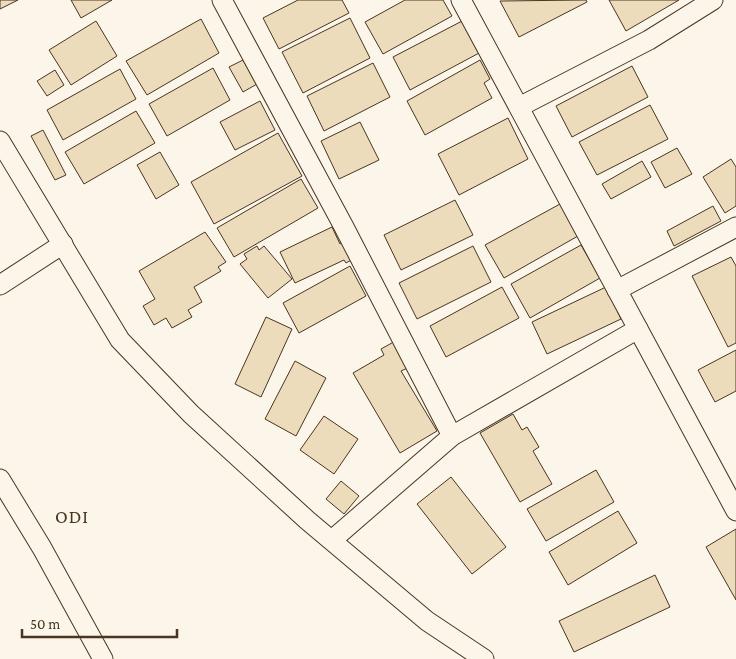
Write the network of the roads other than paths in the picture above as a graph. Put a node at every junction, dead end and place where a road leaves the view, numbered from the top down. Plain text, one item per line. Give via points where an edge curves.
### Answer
1 (222, 0) edge
2 (461, 0) edge
3 (713, 0) edge
4 (519, 107) junction
5 (0, 141) edge
6 (736, 227) edge
7 (63, 244) junction
8 (0, 285) edge
9 (617, 290) junction
10 (638, 329) junction
11 (452, 436) junction
12 (0, 479) edge
13 (736, 511) edge
14 (332, 540) junction
15 (103, 659) edge
16 (484, 659) edge

1 - 11 street
2 - 4 street
3 - 4 street via 650,40
4 - 9 street
5 - 7 street
6 - 9 street
7 - 8 street
7 - 14 street via 120,340 191,414
9 - 10 street
10 - 11 street
10 - 13 street
11 - 14 street
12 - 15 street
14 - 16 street via 427,621

